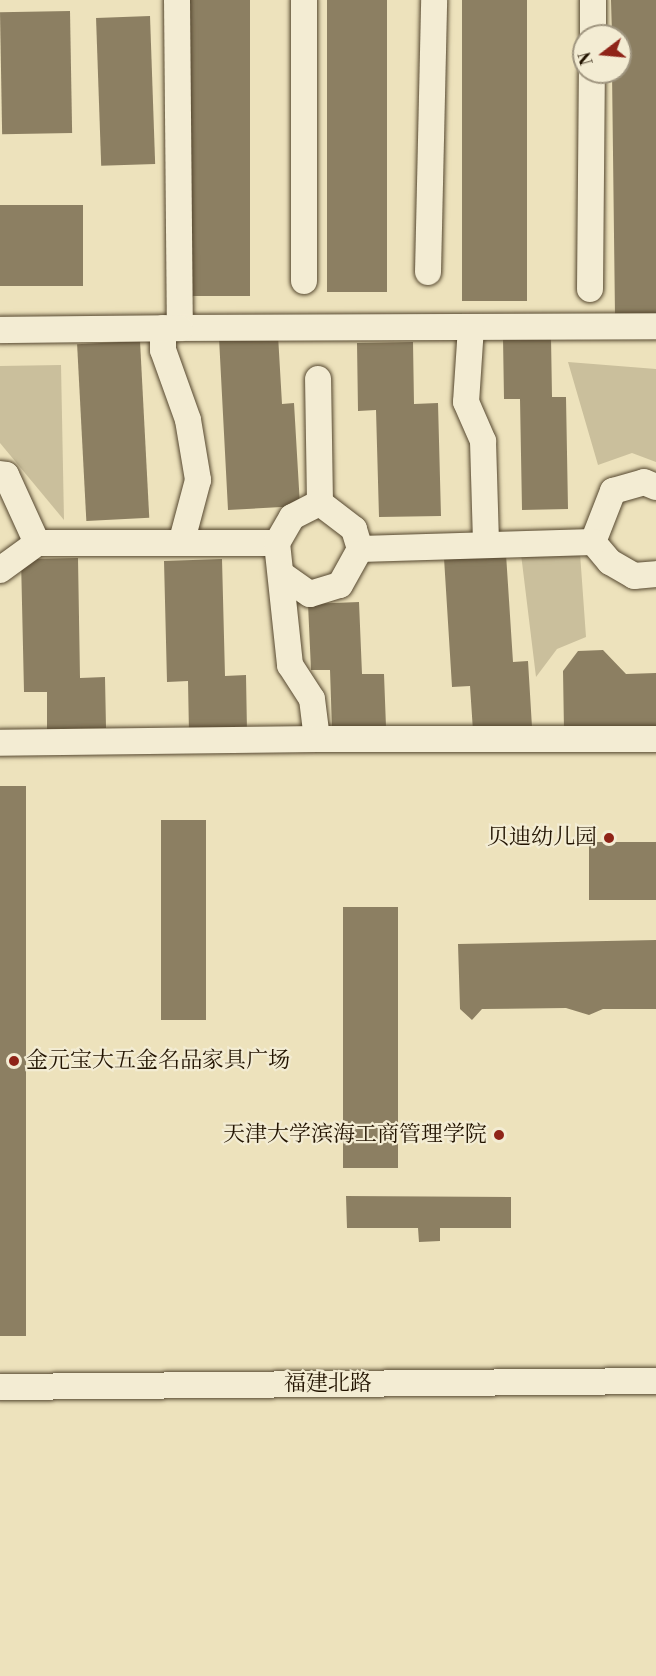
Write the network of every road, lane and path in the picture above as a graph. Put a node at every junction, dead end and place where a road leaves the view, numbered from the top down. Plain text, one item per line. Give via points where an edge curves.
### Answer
1 (177, 0) edge
2 (304, 0) edge
3 (434, 0) edge
4 (593, 0) edge
5 (593, 24) edge
6 (592, 84) edge
7 (428, 272) dead end
8 (304, 281) dead end
9 (590, 289) dead end
10 (656, 326) edge
11 (471, 327) junction
12 (172, 328) junction
13 (0, 330) edge
14 (318, 379) dead end
15 (0, 474) edge
16 (656, 487) edge
17 (320, 503) junction
18 (182, 540) junction
19 (593, 542) junction
20 (37, 543) junction
21 (277, 543) junction
22 (486, 545) junction
23 (360, 549) junction
24 (0, 570) edge
25 (281, 574) junction
26 (656, 574) edge
27 (656, 739) edge
28 (317, 740) junction
29 (0, 743) edge
30 (656, 1381) edge
31 (0, 1387) edge

1 - 12 street
2 - 8 street
3 - 7 street
4 - 5 street
6 - 9 street
10 - 11 street
11 - 12 street
11 - 22 street via 466,402 483,441
12 - 13 street
12 - 18 street via 163,350 188,420 198,480
14 - 17 street
15 - 20 street via 6,475
16 - 19 street via 644,482 613,490 598,519
17 - 21 street via 292,517
17 - 23 street via 354,529
18 - 20 street
18 - 21 street
19 - 22 street
19 - 26 street via 610,562 634,576
20 - 24 street
21 - 25 street
22 - 23 street
23 - 25 street via 340,585 310,594
25 - 28 street via 290,664 312,699
27 - 28 street
28 - 29 street
30 - 31 street, 福建北路

